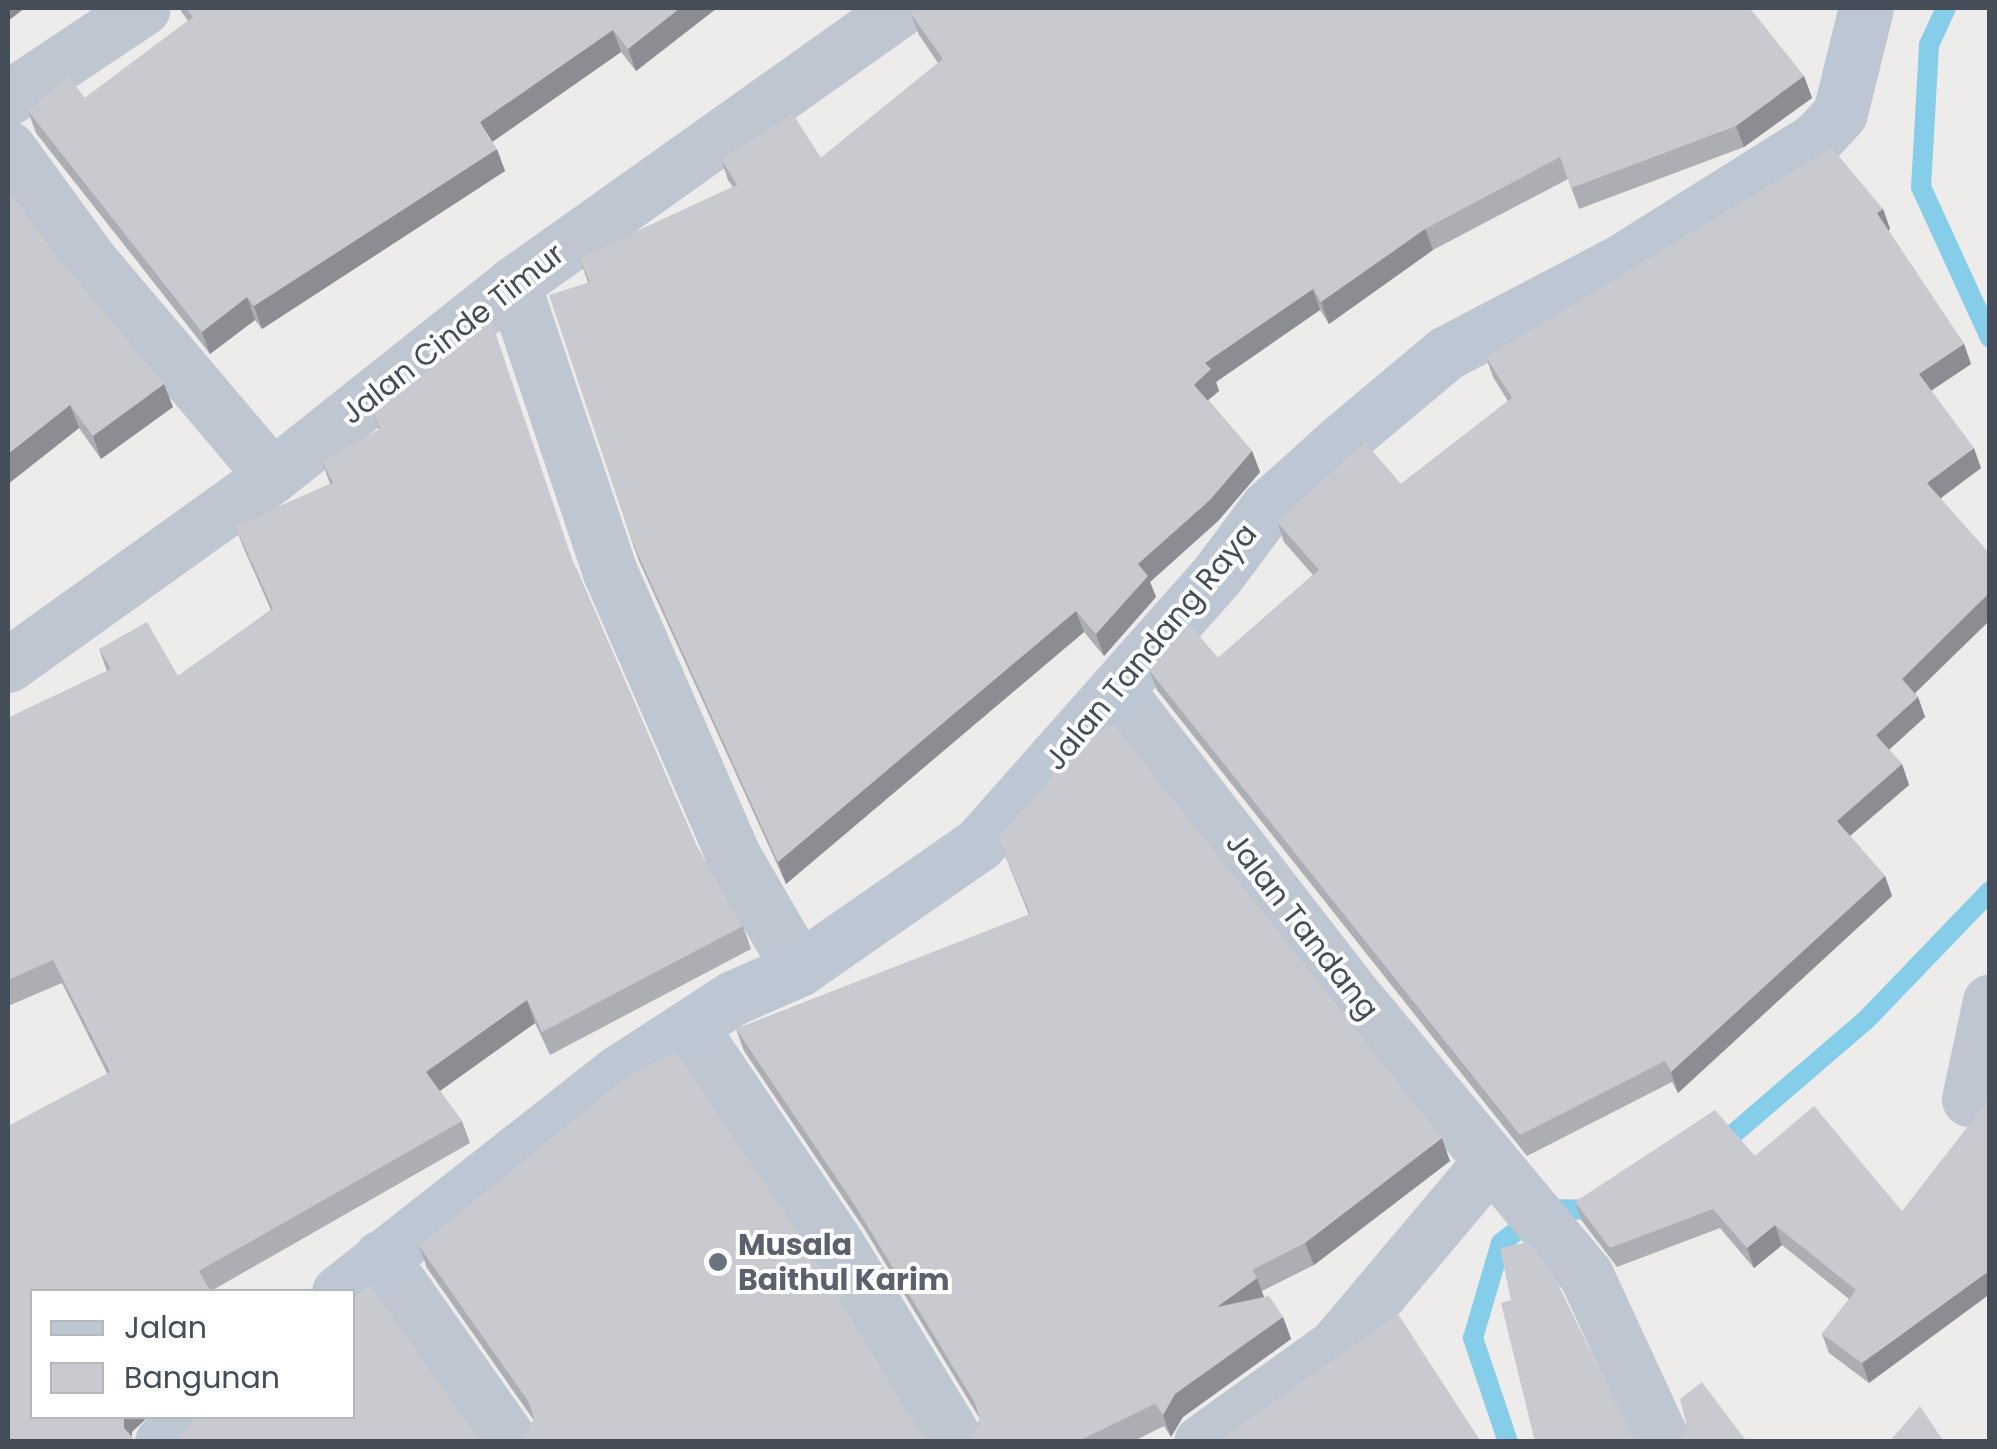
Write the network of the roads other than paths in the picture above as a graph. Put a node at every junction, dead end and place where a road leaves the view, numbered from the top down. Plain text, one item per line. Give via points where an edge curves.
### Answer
1 (143, 8) edge
2 (901, 8) edge
3 (1866, 8) edge
4 (8, 98) edge
5 (8, 148) edge
6 (513, 284) junction
7 (272, 476) junction
8 (8, 666) edge
9 (1116, 689) junction
10 (798, 970) junction
11 (1990, 1002) edge
12 (691, 1028) junction
13 (1968, 1099) dead end
14 (1506, 1178) junction
15 (382, 1257) junction
16 (343, 1289) edge
17 (186, 1419) edge
18 (162, 1442) edge
19 (511, 1442) edge
20 (957, 1442) edge
21 (1201, 1442) edge
22 (1663, 1442) edge

1 - 4 street
2 - 6 street, Jalan Cinde Timur
3 - 9 street, Jalan Tandang Raya via 1840,112 1816,139 1620,262 1446,353 1267,508
5 - 7 street via 92,262
6 - 7 street, Jalan Cinde Timur
6 - 10 street via 610,572 734,858
7 - 8 street, Jalan Cinde Timur
9 - 10 street, Jalan Tandang Raya via 979,844
9 - 14 street, Jalan Tandang
10 - 12 street, Jalan Tandang Raya via 733,998
11 - 13 street
12 - 15 street, Jalan Tandang Raya via 562,1113 447,1212
12 - 20 street via 838,1246
14 - 21 street via 1335,1346
14 - 22 street, Jalan Tandang via 1586,1275
15 - 16 street, Jalan Tandang Raya
15 - 19 street
17 - 18 street

